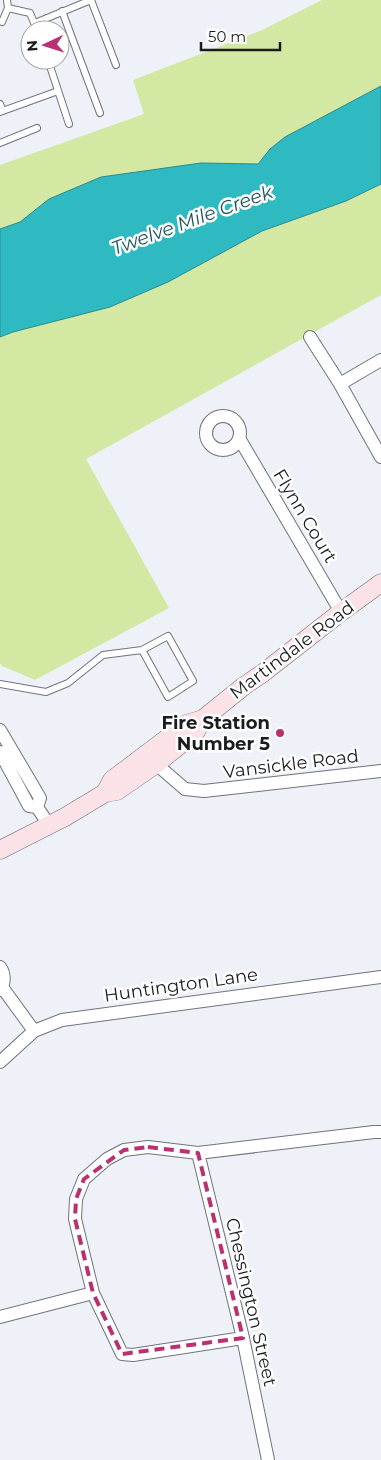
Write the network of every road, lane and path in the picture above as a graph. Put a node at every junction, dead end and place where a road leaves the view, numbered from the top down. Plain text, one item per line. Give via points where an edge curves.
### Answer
1 (7, 0) edge
2 (91, 0) edge
3 (8, 8) junction
4 (62, 11) junction
5 (33, 20) edge
6 (47, 20) edge
7 (2, 22) dead end
8 (116, 65) dead end
9 (51, 70) edge
10 (58, 90) junction
11 (0, 104) edge
12 (1, 112) edge
13 (100, 113) dead end
14 (69, 124) dead end
15 (37, 128) dead end
16 (0, 143) edge
17 (310, 337) dead end
18 (381, 360) edge
19 (340, 384) junction
20 (239, 438) dead end
21 (381, 457) edge
22 (381, 583) edge
23 (342, 612) junction
24 (142, 650) junction
25 (0, 684) edge
26 (203, 719) junction
27 (0, 730) edge
28 (0, 752) edge
29 (156, 764) junction
30 (381, 771) edge
31 (105, 793) junction
32 (37, 807) junction
33 (49, 825) junction
34 (0, 850) edge
35 (0, 967) edge
36 (381, 977) edge
37 (1, 988) edge
38 (34, 1031) junction
39 (0, 1062) edge
40 (381, 1132) edge
41 (198, 1153) junction
42 (93, 1293) junction
43 (0, 1317) edge
44 (243, 1338) junction
45 (268, 1460) edge

1 - 3 lane
2 - 4 lane
2 - 8 lane
3 - 5 lane via 30,13
3 - 7 lane
4 - 6 lane
4 - 13 lane
9 - 10 lane
10 - 12 lane
10 - 14 lane
11 - 12 lane
15 - 16 lane
17 - 19 street
18 - 19 street
19 - 21 street
20 - 23 street, Flynn Court
22 - 23 main road, Martindale Road
23 - 26 main road, Martindale Road
24 - 24 lane via 168,697 193,681 168,636
24 - 25 lane via 103,656 68,683 46,692
26 - 29 main road, Martindale Road via 194,733
26 - 31 main road, Martindale Road via 186,724 112,780
27 - 32 street via 40,798
28 - 32 street via 29,806
29 - 30 street, Vansickle Road via 185,789 204,792
29 - 31 main road, Martindale Road via 117,791
31 - 33 main road, Martindale Road
32 - 33 street
33 - 34 main road, Martindale Road
35 - 37 street via 4,975
36 - 38 street, Huntington Lane via 98,1014 62,1020
37 - 38 street
38 - 39 street, Huntington Lane
40 - 41 street
41 - 42 street via 148,1147 124,1150 107,1159 84,1179 76,1198 75,1219
41 - 44 street, Chessington Street
42 - 43 street
42 - 44 street via 122,1354
44 - 45 street, Chessington Street

